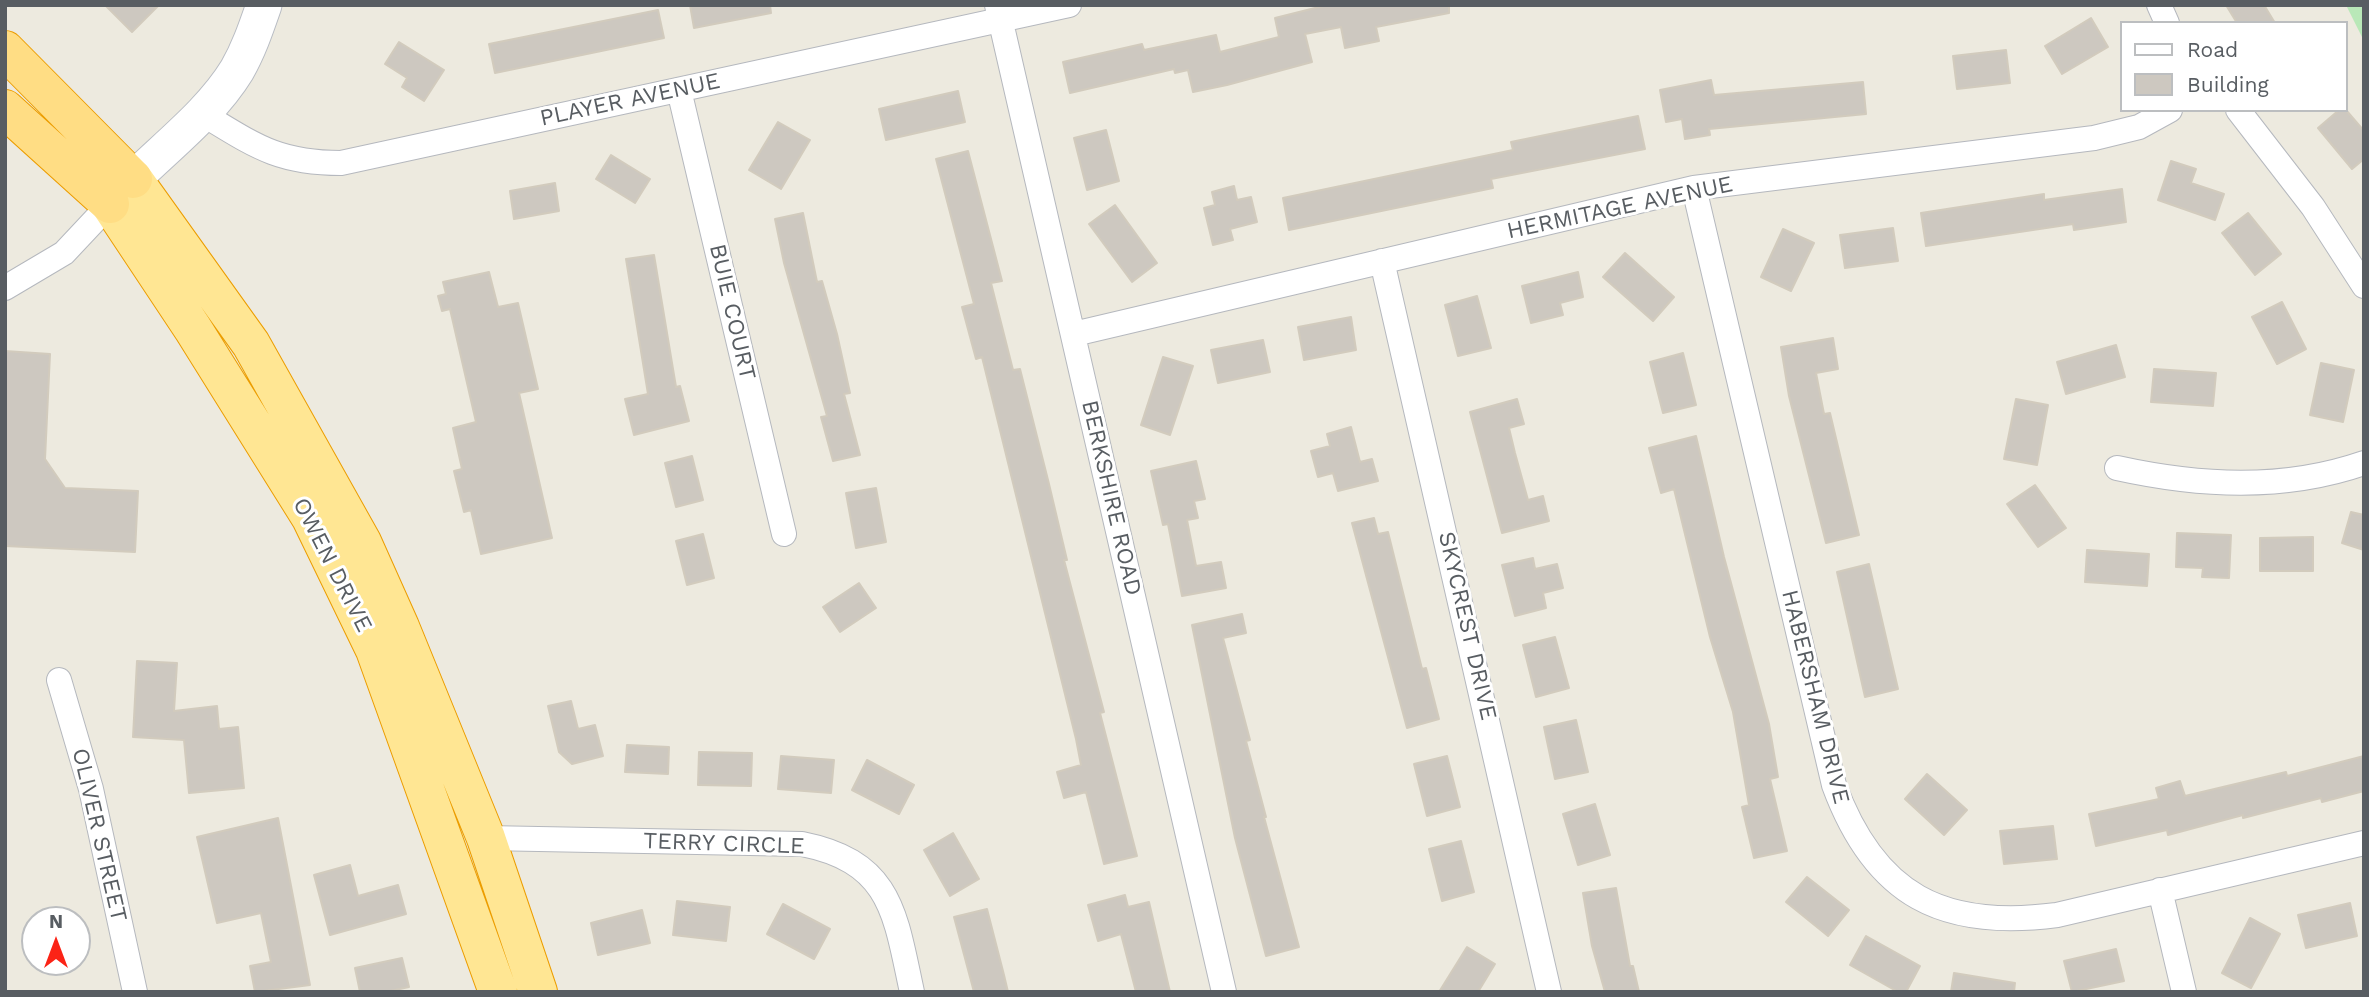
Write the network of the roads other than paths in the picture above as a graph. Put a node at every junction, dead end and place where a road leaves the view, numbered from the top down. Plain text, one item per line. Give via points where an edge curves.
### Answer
1 (264, 5) edge
2 (1069, 5) edge
3 (2159, 5) edge
4 (999, 13) edge
5 (2166, 21) edge
6 (5, 50) edge
7 (679, 90) junction
8 (5, 109) edge
9 (2166, 112) edge
10 (2240, 112) edge
11 (201, 113) junction
12 (1694, 188) junction
13 (121, 192) junction
14 (1382, 261) junction
15 (2364, 286) edge
16 (5, 288) edge
17 (1073, 334) junction
18 (2364, 463) edge
19 (2117, 468) dead end
20 (784, 534) dead end
21 (59, 680) dead end
22 (486, 838) junction
23 (2364, 843) edge
24 (2160, 890) junction
25 (135, 992) edge
26 (498, 992) edge
27 (538, 992) edge
28 (912, 992) edge
29 (1224, 992) edge
30 (1549, 992) edge
31 (2184, 992) edge

1 - 11 main road via 235,72
2 - 4 street, PLAYER AVENUE
3 - 5 street
4 - 7 street, PLAYER AVENUE
4 - 17 street, BERKSHIRE ROAD
6 - 13 highway
7 - 11 street, PLAYER AVENUE via 341,163 272,155
7 - 20 street, BUIE COURT
8 - 13 highway
9 - 12 street, HERMITAGE AVENUE via 2138,127 2094,138
10 - 15 street via 2313,207
11 - 13 main road
12 - 14 street, HERMITAGE AVENUE
12 - 24 street, HABERSHAM DRIVE via 1833,785 1856,835 1891,877 1913,894 1936,908 1963,916 1990,920 2044,917
13 - 16 street via 64,253
13 - 22 highway, OWEN DRIVE via 251,344 362,542
13 - 26 highway, OWEN DRIVE via 193,328 311,518 376,650
14 - 17 street, HERMITAGE AVENUE
14 - 30 street, SKYCREST DRIVE
17 - 29 street, BERKSHIRE ROAD
18 - 19 street via 2303,478 2257,483 2207,483
21 - 25 street, OLIVER STREET via 91,789
22 - 27 highway, OWEN DRIVE
22 - 28 street, TERRY CIRCLE via 825,848 850,860 883,891 895,915
23 - 24 street, HABERSHAM DRIVE
24 - 31 street

